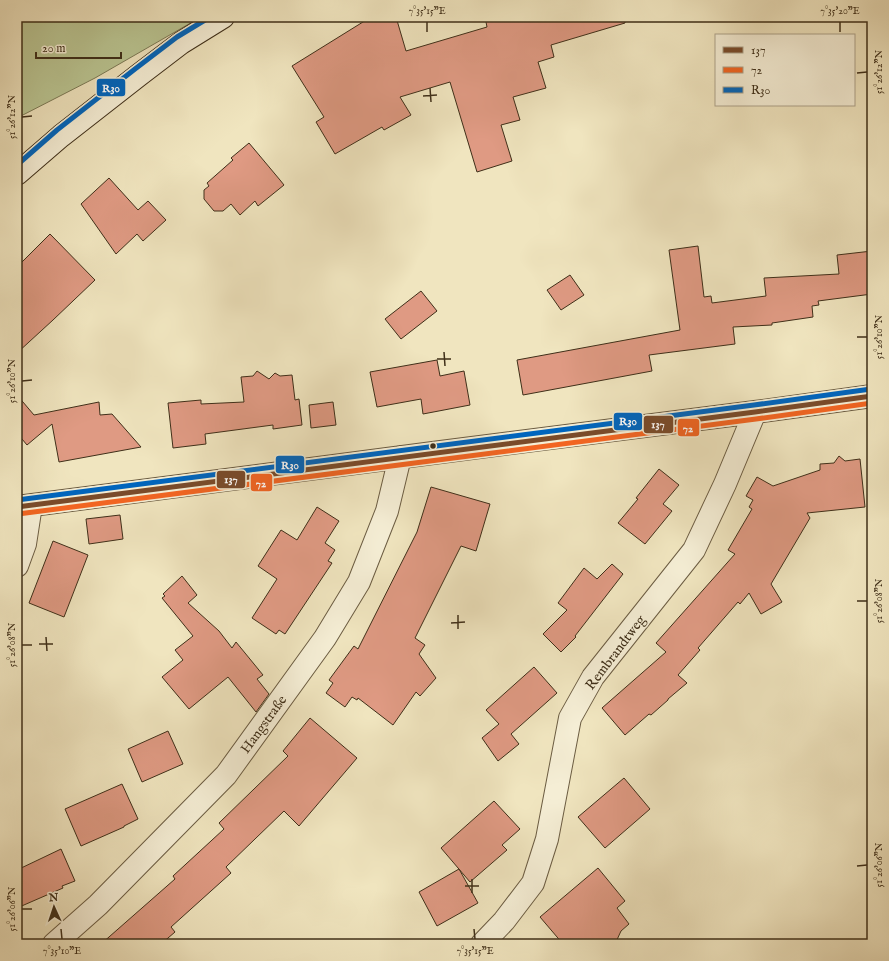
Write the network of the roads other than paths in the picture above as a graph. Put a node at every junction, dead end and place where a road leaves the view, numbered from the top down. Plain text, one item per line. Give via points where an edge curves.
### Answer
1 (223, 17) edge
2 (17, 174) edge
3 (872, 396) edge
4 (755, 412) junction
5 (400, 457) junction
6 (24, 506) edge
7 (17, 566) edge
8 (54, 944) edge
9 (482, 944) edge

1 - 2 street via 181,43 139,75
3 - 4 street
4 - 5 street
4 - 9 street, Rembrandtweg via 694,550 593,677 570,718 547,839 533,883 504,921
5 - 6 street
5 - 8 street, Hangstraße via 387,511 359,582 325,638 226,775 98,905
6 - 7 street via 25,544

